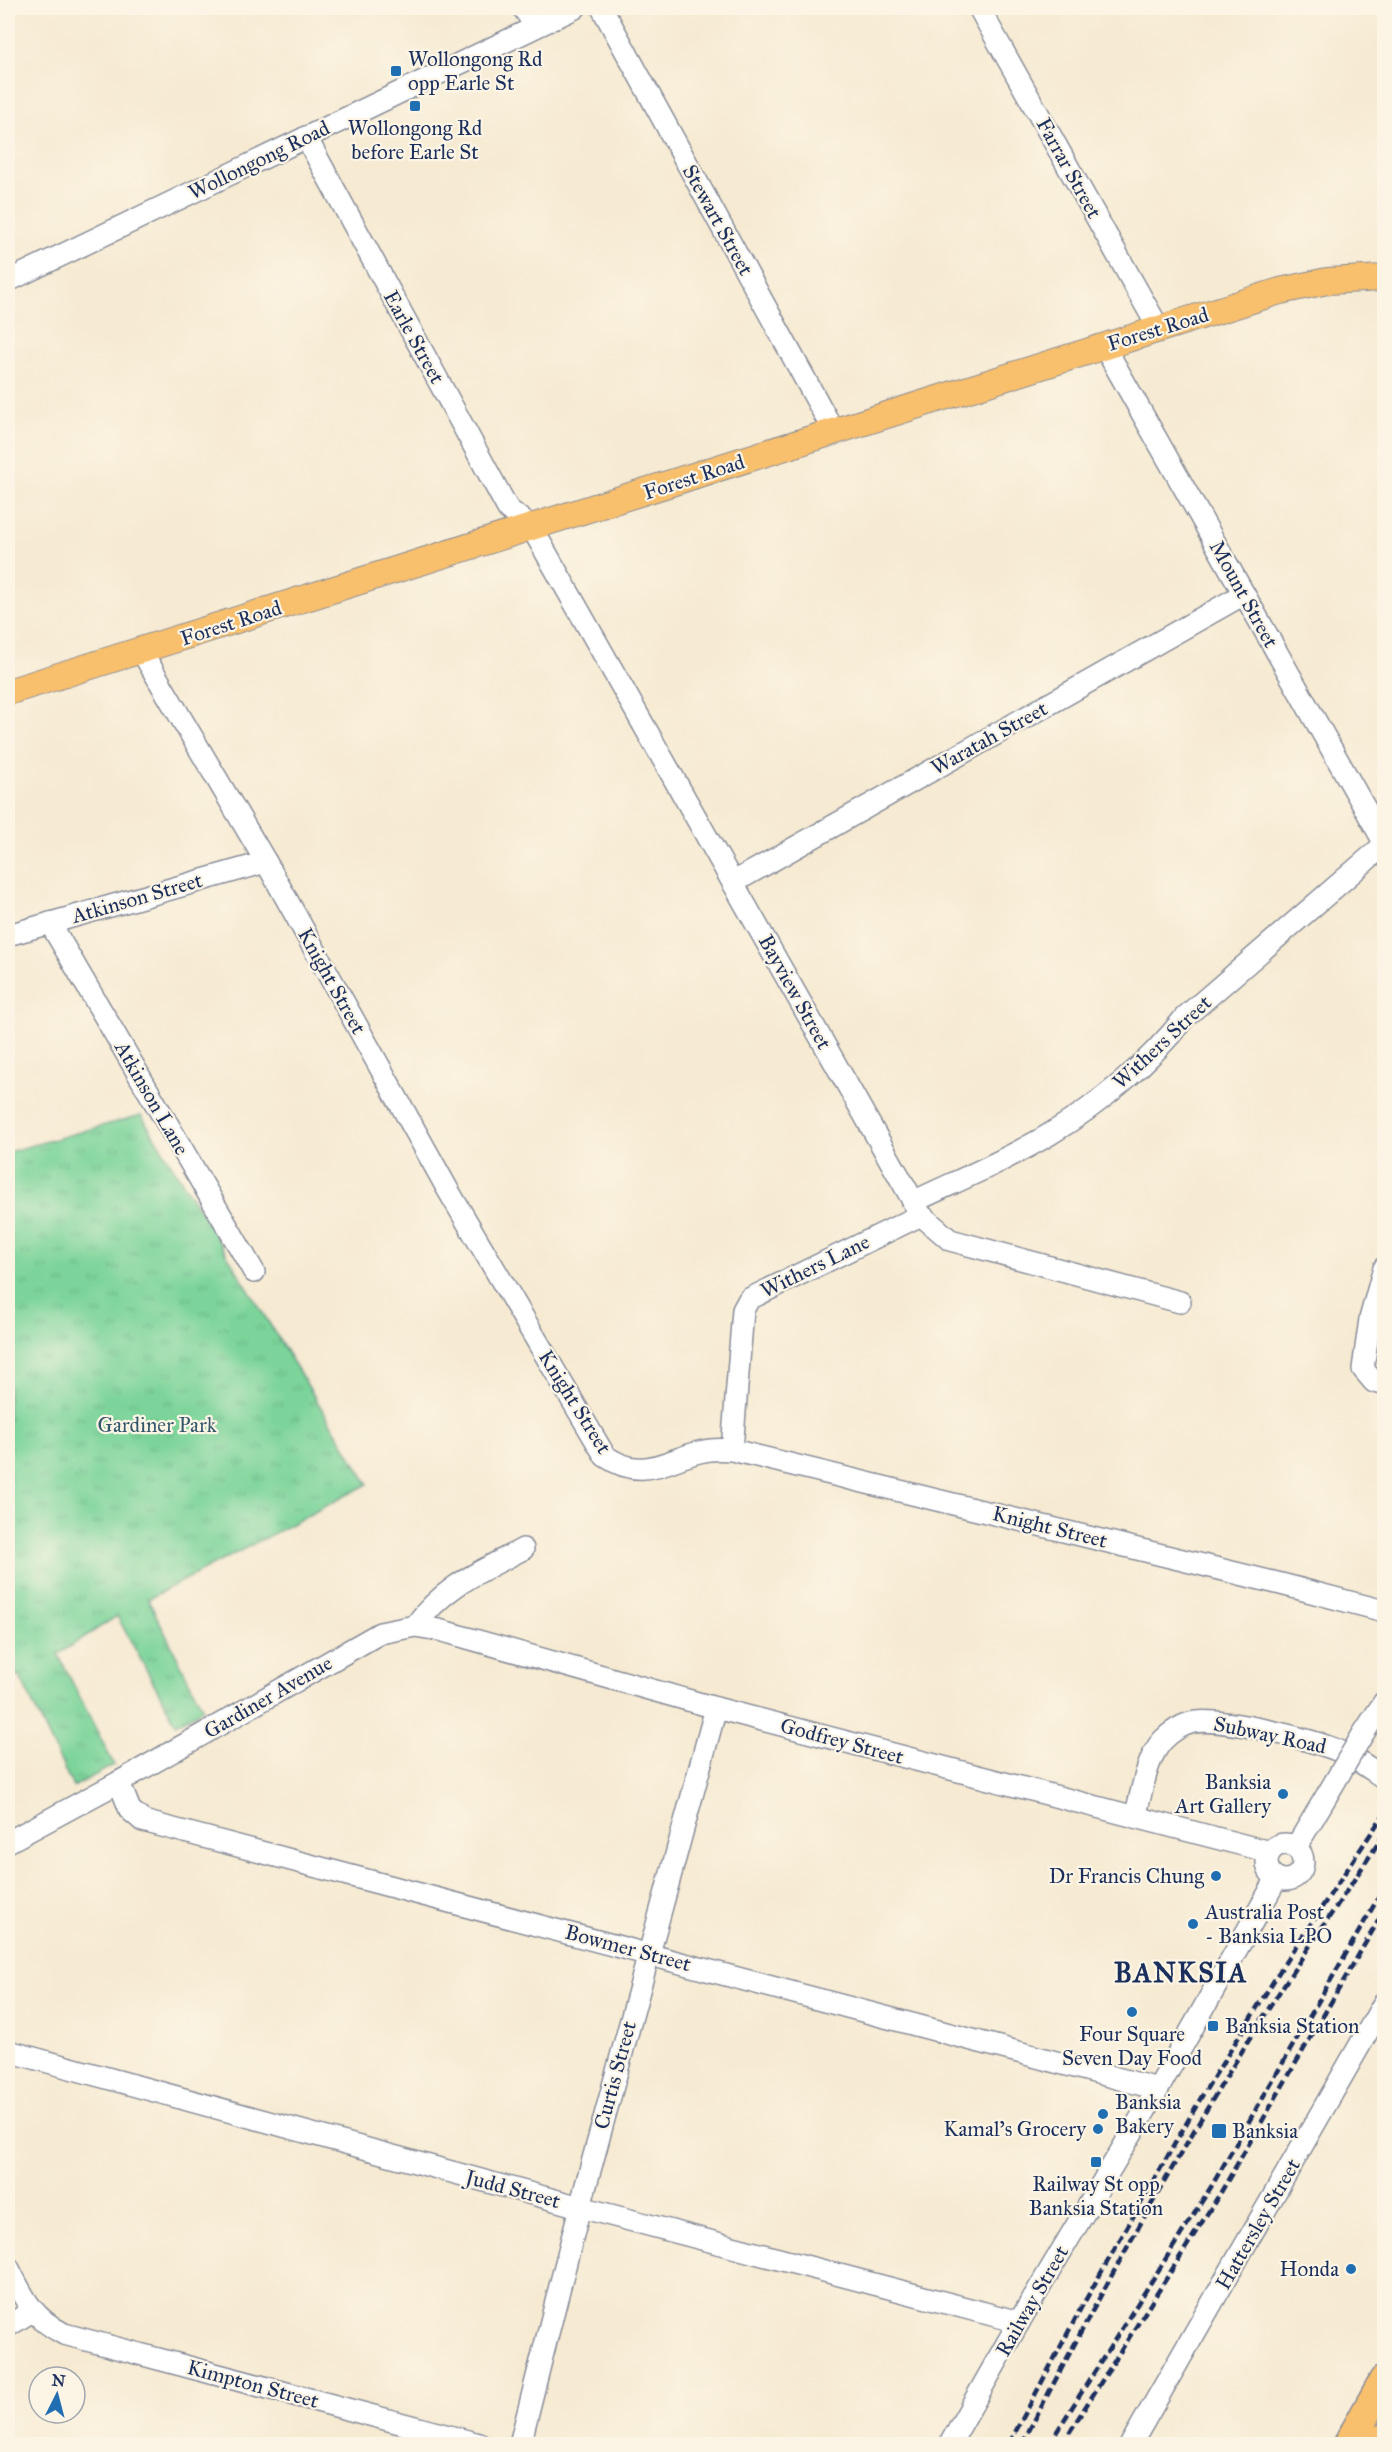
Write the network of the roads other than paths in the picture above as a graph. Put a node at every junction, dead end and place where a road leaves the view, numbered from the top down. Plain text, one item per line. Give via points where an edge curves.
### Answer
1 (523, 8) edge
2 (575, 8) edge
3 (602, 8) edge
4 (979, 8) edge
5 (536, 26) junction
6 (306, 137) junction
7 (1384, 278) edge
8 (8, 281) edge
9 (1159, 329) junction
10 (1104, 346) junction
11 (834, 432) junction
12 (532, 528) junction
13 (1244, 594) junction
14 (141, 652) junction
15 (8, 692) edge
16 (1384, 844) edge
17 (266, 862) junction
18 (734, 882) junction
19 (50, 923) junction
20 (8, 935) edge
21 (917, 1208) junction
22 (1384, 1268) edge
23 (254, 1272) dead end
24 (1180, 1302) dead end
25 (1384, 1384) edge
26 (732, 1450) junction
27 (523, 1549) dead end
28 (1384, 1611) edge
29 (415, 1626) junction
30 (1384, 1702) edge
31 (716, 1708) junction
32 (1384, 1778) edge
33 (119, 1782) junction
34 (1135, 1817) junction
35 (8, 1842) edge
36 (1296, 1847) junction
37 (1270, 1852) junction
38 (1277, 1878) junction
39 (647, 1953) junction
40 (1384, 2003) edge
41 (8, 2051) edge
42 (1158, 2089) junction
43 (580, 2207) junction
44 (8, 2267) edge
45 (32, 2312) junction
46 (1019, 2322) junction
47 (8, 2325) edge
48 (1384, 2381) edge
49 (1384, 2439) edge
50 (479, 2445) edge
51 (519, 2445) edge
52 (950, 2445) edge
53 (1131, 2445) edge
54 (1349, 2445) edge
55 (1382, 2445) edge

1 - 5 street
2 - 5 street, Wollongong Road
3 - 11 street, Stewart Street
4 - 9 street, Farrar Street
5 - 6 street, Wollongong Road
6 - 8 street, Wollongong Road
6 - 12 street, Earle Street via 508,509
7 - 9 main road, Forest Road via 1327,281 1280,291
9 - 10 main road, Forest Road
10 - 11 main road, Forest Road
10 - 13 street, Mount Street
11 - 12 main road, Forest Road
12 - 14 main road, Forest Road
12 - 18 street, Bayview Street
13 - 16 street, Mount Street
13 - 18 street, Waratah Street
14 - 15 main road, Forest Road
14 - 17 street, Knight Street
16 - 21 street, Withers Street via 1185,1017 1161,1047 1104,1096 1033,1144
17 - 19 street, Atkinson Street
17 - 26 street, Knight Street via 448,1190 605,1456 626,1467 650,1469 702,1451
18 - 21 street, Bayview Street
19 - 20 street, Atkinson Street
19 - 23 street, Atkinson Lane
21 - 24 street, Bayview Street via 950,1240
21 - 26 street, Withers Lane via 748,1299 743,1310
22 - 25 street via 1370,1319 1363,1369 1374,1382
26 - 28 street, Knight Street
27 - 29 street via 442,1594
29 - 31 street, Godfrey Street
29 - 33 street, Gardiner Avenue via 380,1633
30 - 36 street, bridge
31 - 34 street, Godfrey Street
31 - 39 street, Curtis Street
32 - 34 street, Subway Road via 1343,1752 1317,1743 1231,1724 1191,1723 1162,1741
33 - 35 street, Gardiner Avenue
33 - 39 street, Bowmer Street via 130,1810 143,1821
34 - 37 street, Godfrey Street
36 - 37 street via 1285,1843
36 - 38 street via 1304,1863 1299,1874 1289,1880
37 - 38 street via 1267,1864
38 - 42 street, Railway Street
39 - 42 street, Bowmer Street
39 - 43 street, Curtis Street
40 - 53 street, Hattersley Street
41 - 43 street, Judd Street
42 - 46 street, Railway Street
43 - 46 street, Judd Street
43 - 51 street, Curtis Street
44 - 45 street
45 - 47 street
45 - 50 street, Kimpton Street via 64,2334
46 - 52 street, Railway Street
48 - 54 highway
49 - 55 highway

